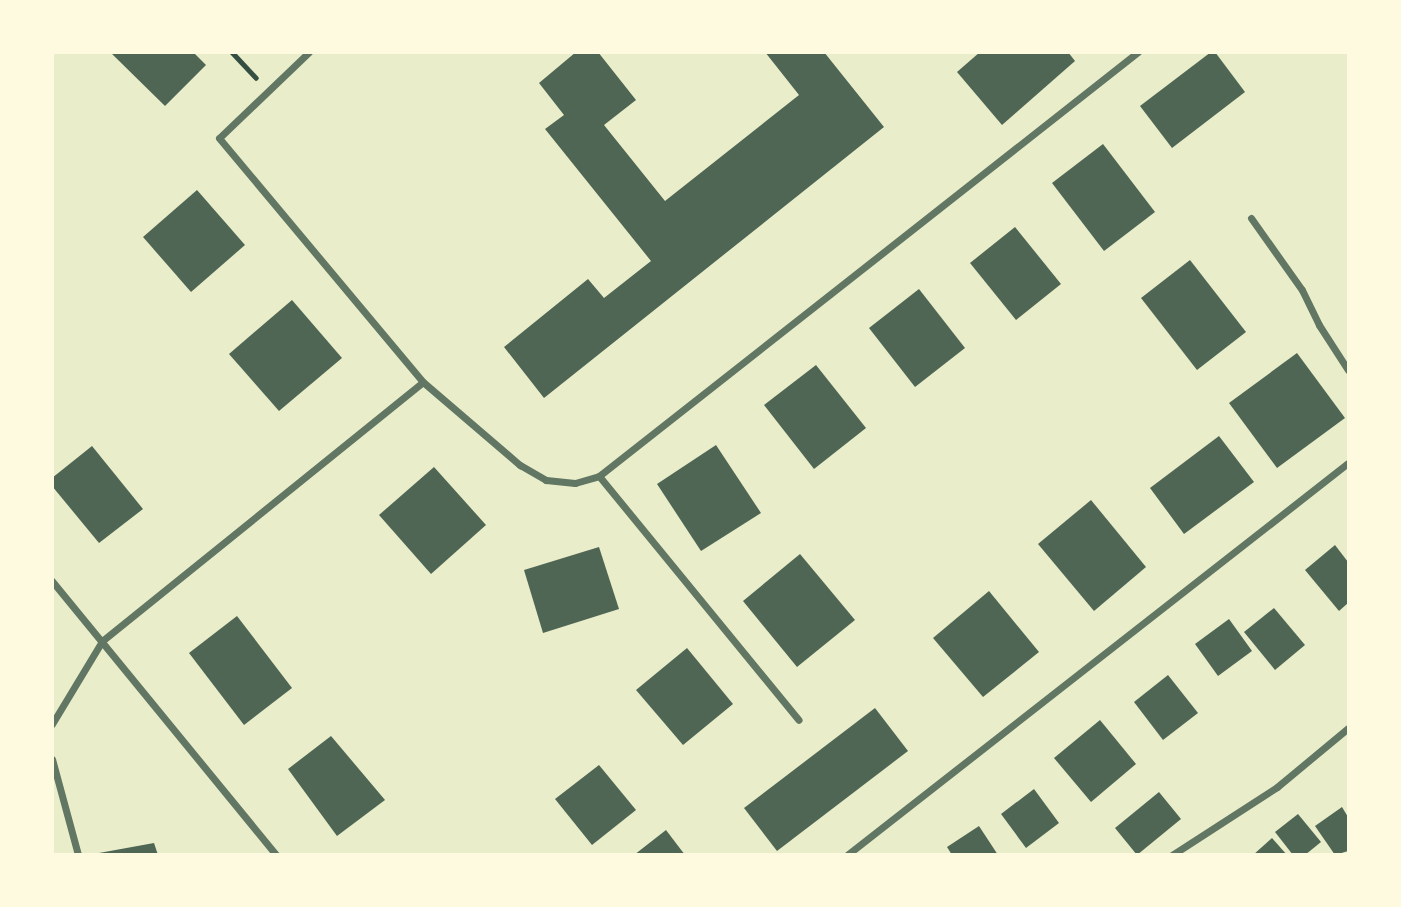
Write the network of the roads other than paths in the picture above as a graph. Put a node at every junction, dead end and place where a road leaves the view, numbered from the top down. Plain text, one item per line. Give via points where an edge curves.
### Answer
1 (309, 52) edge
2 (1138, 52) edge
3 (1251, 218) dead end
4 (1349, 370) edge
5 (423, 382) junction
6 (1349, 463) edge
7 (599, 476) junction
8 (52, 581) edge
9 (102, 641) junction
10 (799, 720) dead end
11 (52, 724) edge
12 (1349, 728) edge
13 (52, 758) edge
14 (78, 855) edge
15 (276, 855) edge
16 (848, 855) edge
17 (1172, 855) edge

1 - 5 street via 219,138
2 - 7 street
3 - 4 street via 1302,290
5 - 7 street via 520,465 546,480 575,483
5 - 9 street
6 - 16 street
7 - 10 street
8 - 9 street
9 - 11 street
9 - 15 street
12 - 17 street via 1277,787
13 - 14 street

